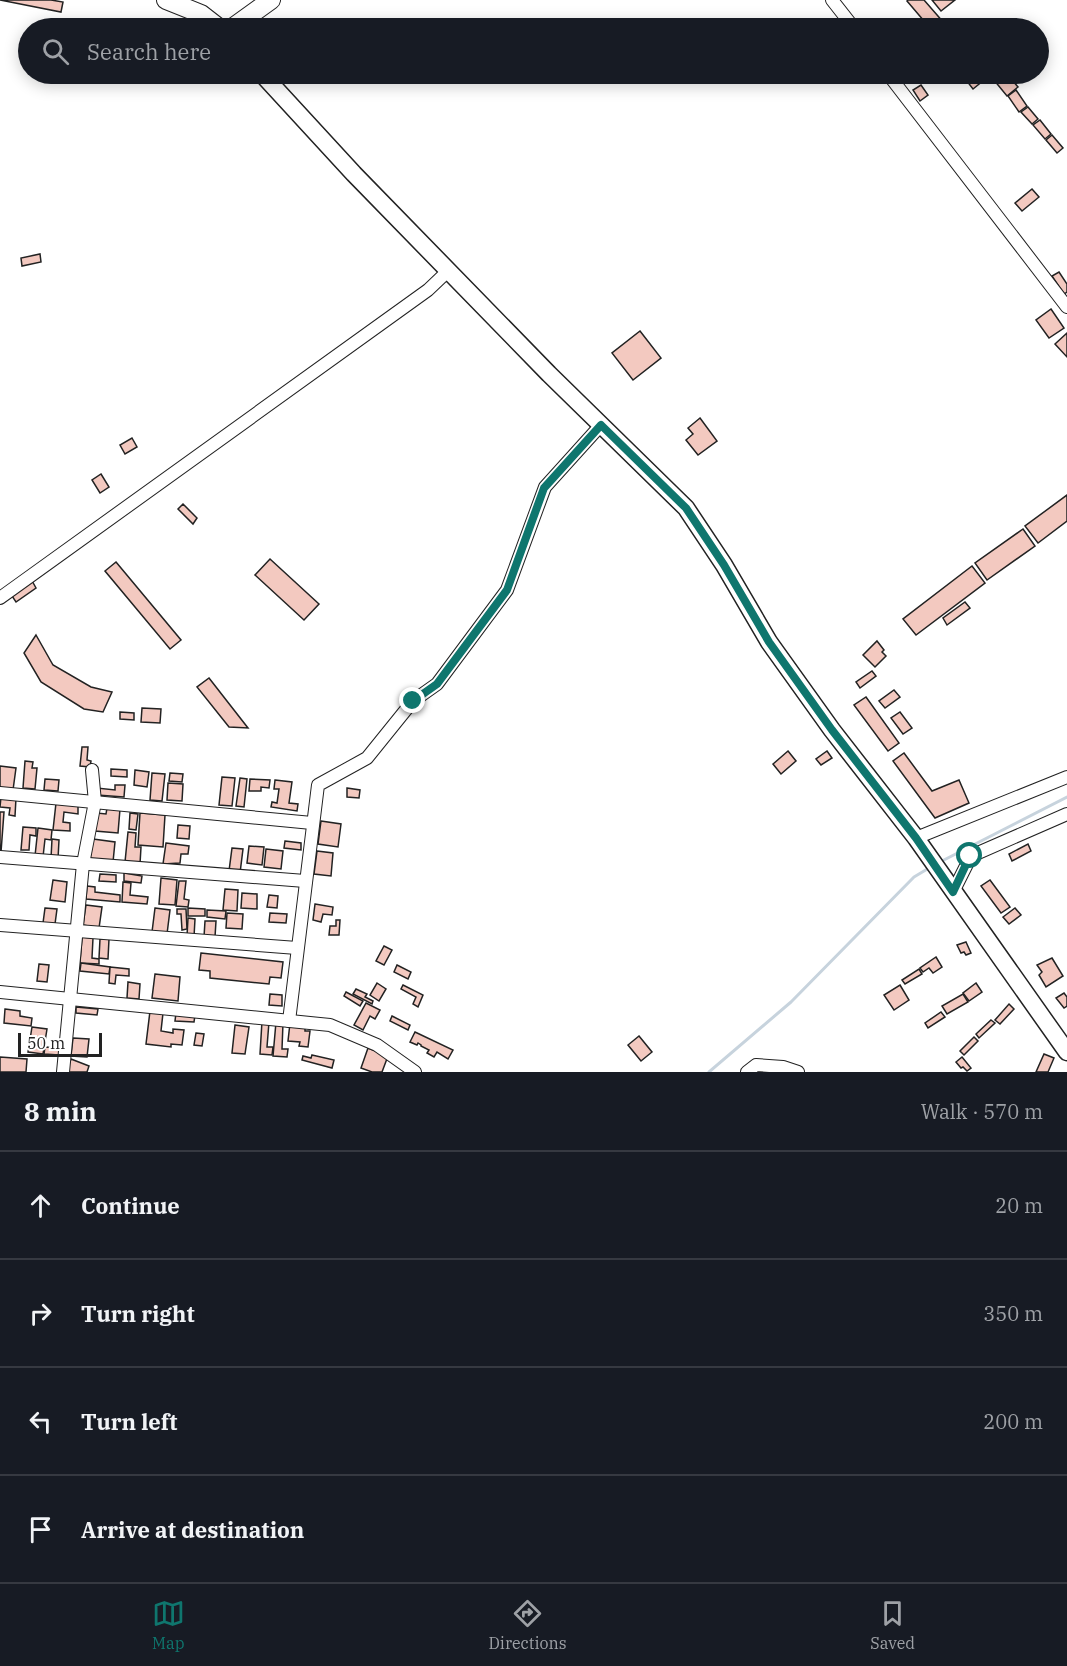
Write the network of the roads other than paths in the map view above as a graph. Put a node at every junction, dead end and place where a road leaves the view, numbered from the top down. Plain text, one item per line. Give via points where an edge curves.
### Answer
1 (166, 0) edge
2 (187, 0) edge
3 (271, 0) edge
4 (832, 0) edge
5 (201, 14) junction
6 (206, 18) edge
7 (246, 18) edge
8 (846, 18) edge
9 (271, 84) edge
10 (896, 84) edge
11 (448, 270) junction
12 (1067, 307) edge
13 (601, 425) junction
14 (0, 598) edge
15 (92, 770) dead end
16 (1067, 777) edge
17 (0, 793) edge
18 (95, 802) junction
19 (1067, 814) edge
20 (312, 823) junction
21 (918, 840) junction
22 (0, 857) edge
23 (83, 864) junction
24 (305, 881) junction
25 (949, 887) junction
26 (0, 926) edge
27 (76, 931) junction
28 (297, 948) junction
29 (0, 992) edge
30 (70, 999) junction
31 (289, 1021) junction
32 (1067, 1052) edge
33 (782, 1070) edge
34 (63, 1072) edge
35 (415, 1072) edge
36 (747, 1072) edge
37 (798, 1072) edge

1 - 5 highway
2 - 5 street
3 - 7 highway
4 - 8 street
5 - 6 highway
9 - 11 main road
10 - 12 street
11 - 13 main road
11 - 14 street via 428,290
13 - 20 street via 544,488 507,590 437,684 413,701 367,758 318,784
13 - 21 main road via 686,508 769,642
15 - 18 street
16 - 21 street
17 - 18 street
18 - 20 street
18 - 23 street
19 - 25 street via 970,856
20 - 24 street
21 - 25 main road
22 - 23 street
23 - 24 street
23 - 27 street
24 - 28 street
25 - 32 main road
26 - 27 street
27 - 28 street
27 - 30 street
28 - 31 street
29 - 30 street
30 - 31 street
30 - 34 street
31 - 35 street via 330,1025 377,1045
33 - 36 street via 756,1065
33 - 37 street

